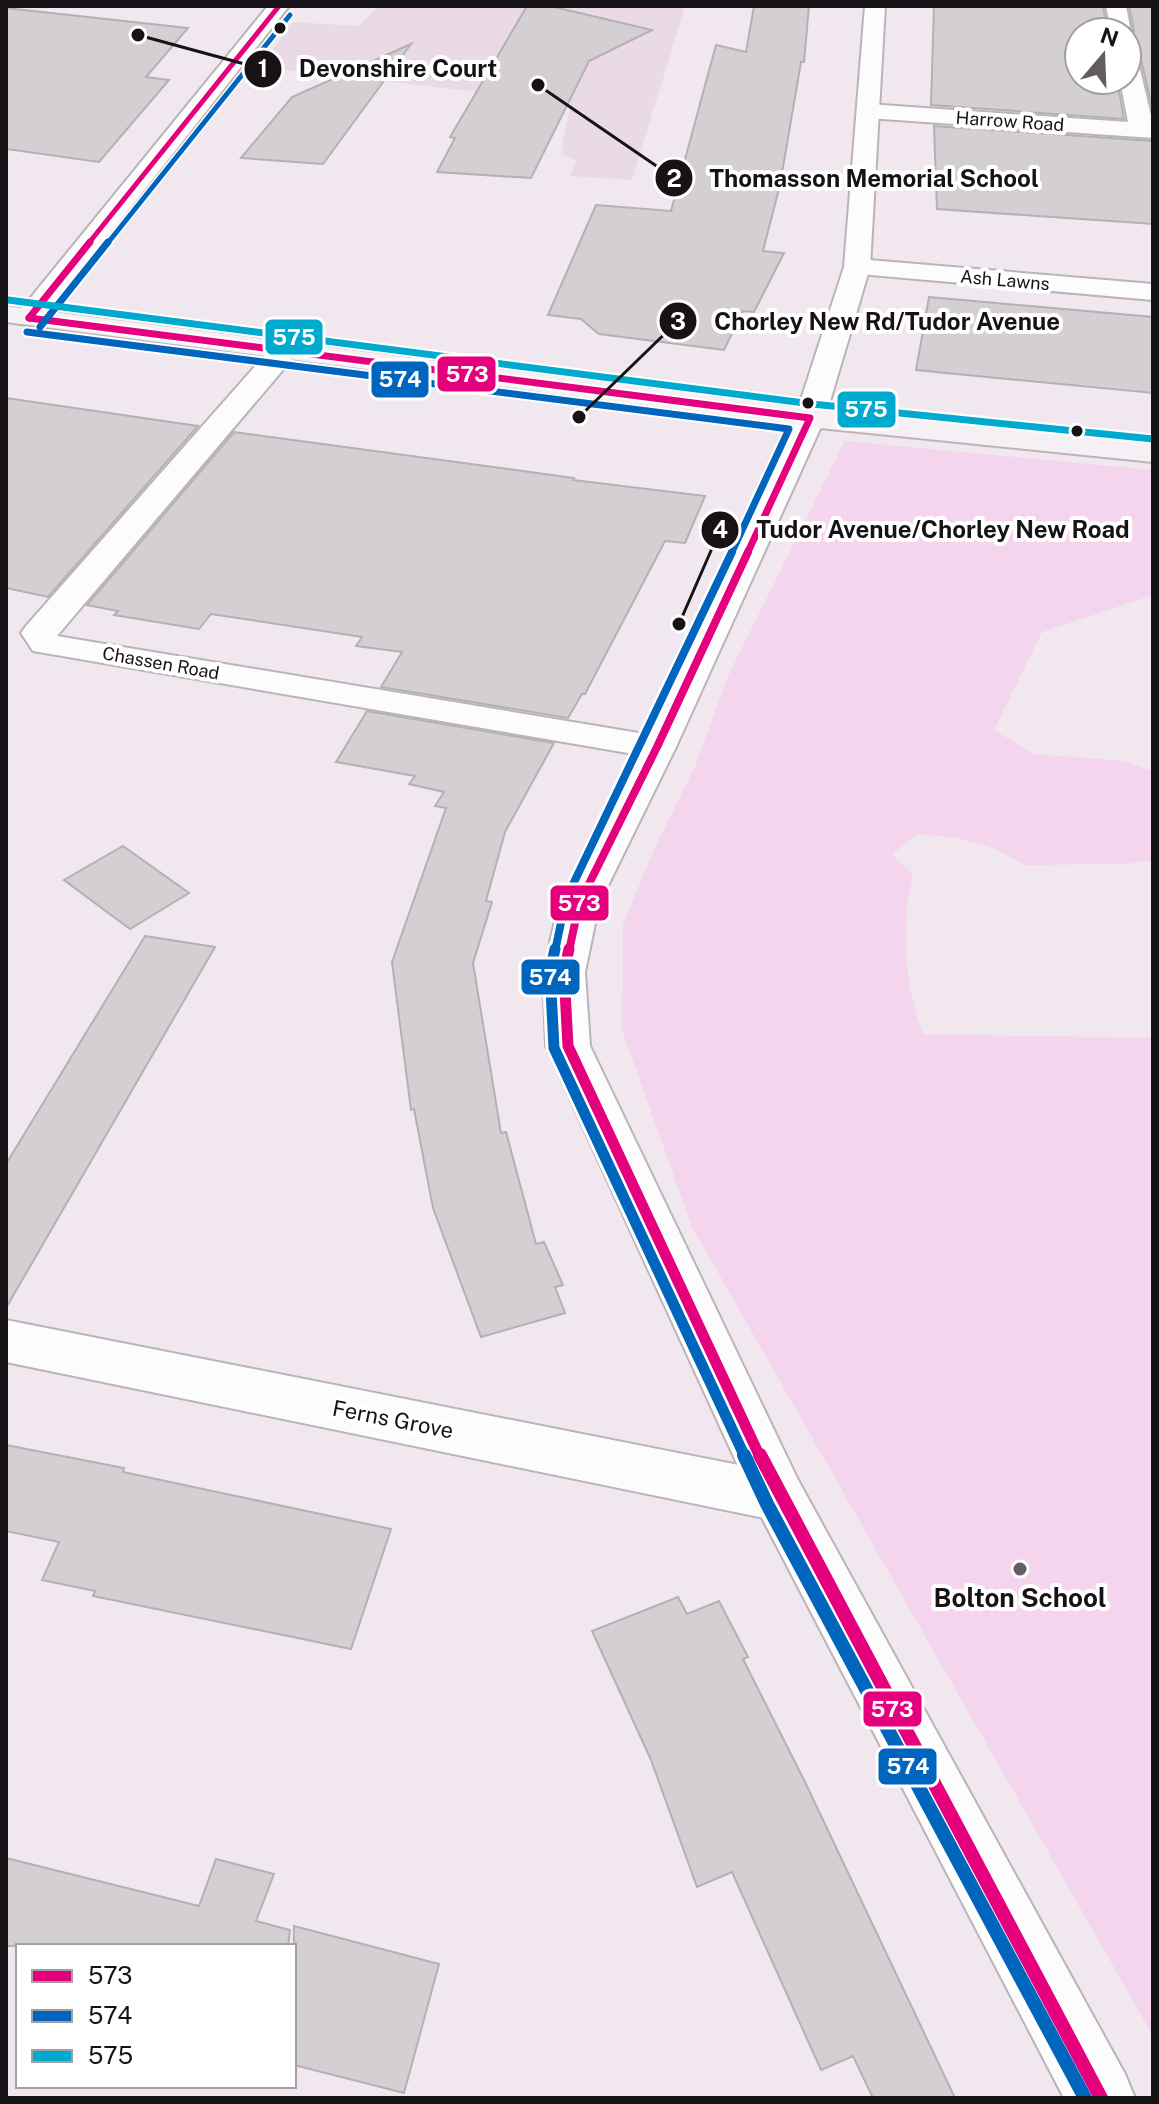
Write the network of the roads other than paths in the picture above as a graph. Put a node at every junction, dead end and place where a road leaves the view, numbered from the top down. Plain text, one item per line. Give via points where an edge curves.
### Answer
1 (279, 6) edge
2 (875, 6) edge
3 (1137, 96) edge
4 (868, 111) junction
5 (1147, 130) edge
6 (857, 267) junction
7 (1153, 292) edge
8 (18, 316) edge
9 (283, 352) junction
10 (810, 418) junction
11 (1153, 453) edge
12 (657, 747) junction
13 (6, 1341) edge
14 (779, 1497) junction
15 (1101, 2098) edge

1 - 8 street
2 - 4 street
3 - 5 street
4 - 5 street, Harrow Road
4 - 6 street
6 - 7 street, Ash Lawns
6 - 10 street
8 - 9 main road
9 - 10 main road
9 - 12 street, Chassen Road via 38,633 45,644
10 - 11 main road
10 - 12 street
12 - 14 street via 579,904 564,972 568,1046
13 - 14 street, Ferns Grove
14 - 15 street

